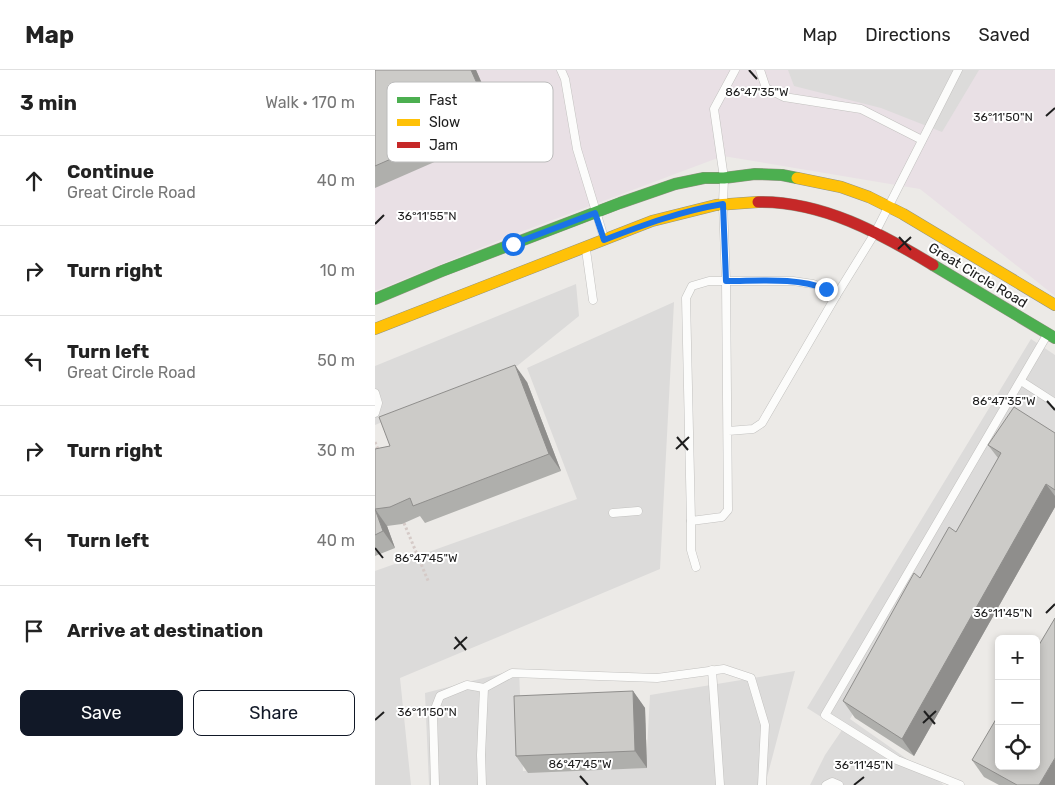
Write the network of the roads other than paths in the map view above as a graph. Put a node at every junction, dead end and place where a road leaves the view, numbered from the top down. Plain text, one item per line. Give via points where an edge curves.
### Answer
1 (561, 70) edge
2 (735, 70) edge
3 (760, 70) edge
4 (958, 70) edge
5 (922, 140) junction
6 (724, 178) junction
7 (723, 204) junction
8 (889, 207) junction
9 (595, 213) junction
10 (875, 233) junction
11 (604, 240) junction
12 (586, 247) junction
13 (726, 281) junction
14 (836, 296) junction
15 (375, 299) edge
16 (593, 300) dead end
17 (1055, 305) edge
18 (375, 329) edge
19 (1051, 336) edge
20 (1021, 381) junction
21 (375, 393) edge
22 (1055, 403) edge
23 (375, 413) edge
24 (728, 430) junction
25 (638, 511) dead end
26 (613, 513) dead end
27 (691, 521) junction
28 (695, 567) dead end
29 (712, 670) junction
30 (484, 688) junction
31 (435, 785) edge
32 (482, 785) edge
33 (720, 785) edge
34 (762, 785) edge
35 (826, 785) edge
36 (839, 785) edge
37 (960, 785) edge

1 - 9 lane via 577,149
2 - 6 lane via 714,109
3 - 5 lane via 766,88 784,97 861,109
4 - 5 lane
5 - 8 lane
6 - 7 lane
6 - 8 street, Great Circle Road via 755,174 811,180 841,187
6 - 9 street, Great Circle Road via 675,184
7 - 10 street, Great Circle Road via 781,202 856,223
7 - 11 street, Great Circle Road via 652,221
7 - 13 lane
8 - 10 lane
8 - 17 street, Great Circle Road
9 - 11 lane
9 - 15 street, Great Circle Road
10 - 14 lane
10 - 19 street, Great Circle Road
11 - 12 street, Great Circle Road
12 - 16 lane
12 - 18 street, Great Circle Road
13 - 14 lane via 813,284
13 - 24 lane
13 - 27 lane via 709,281 693,286 686,298
14 - 24 lane via 762,423 753,429
19 - 20 lane
20 - 22 lane
20 - 37 lane via 825,715 897,760
21 - 23 lane via 378,403
24 - 27 lane via 728,510 721,517
25 - 26 lane
27 - 28 lane via 691,550
29 - 30 lane via 657,678 512,673
29 - 33 lane
29 - 34 lane via 723,669 751,678 765,725
30 - 31 lane via 467,685 440,696 433,714
30 - 32 lane
35 - 36 lane via 832,782

